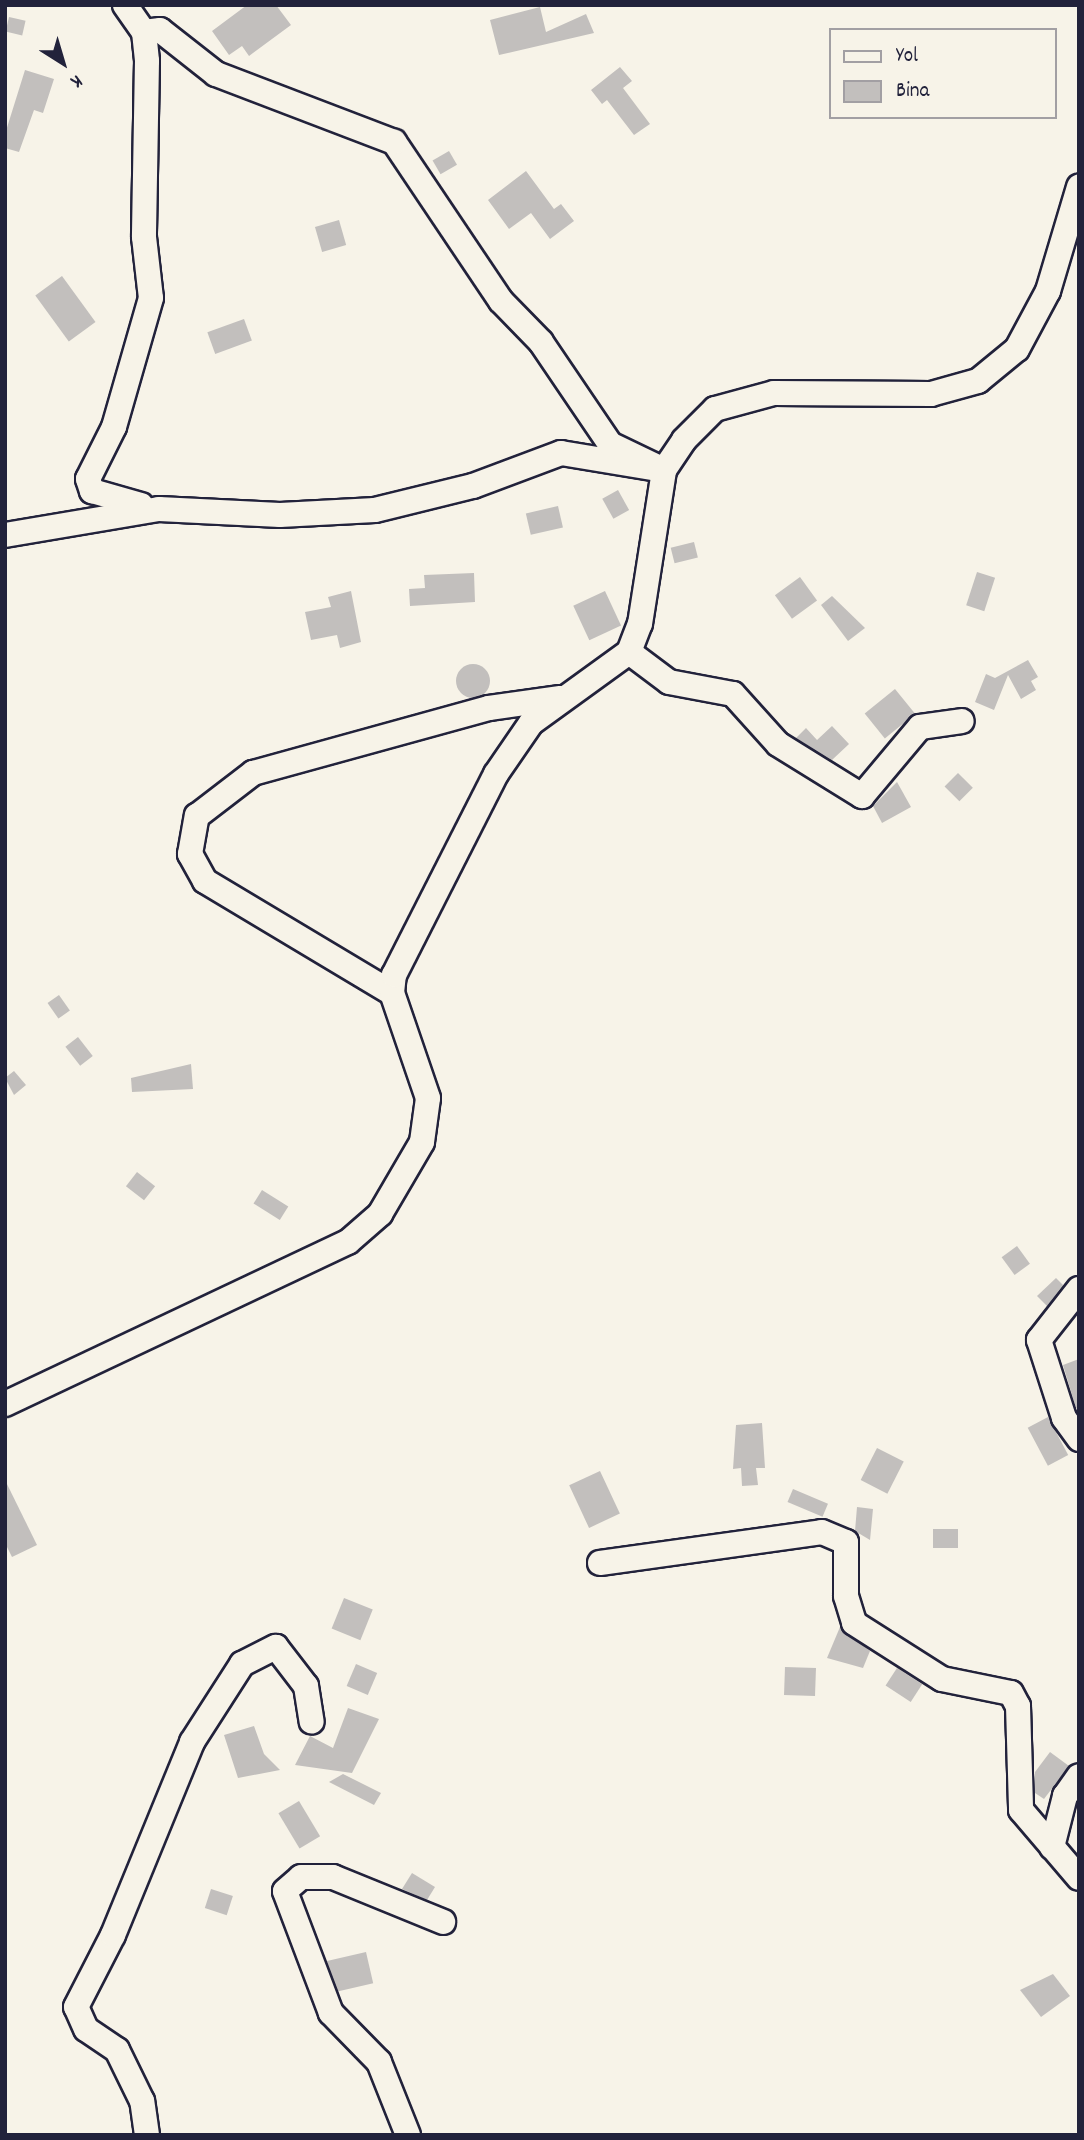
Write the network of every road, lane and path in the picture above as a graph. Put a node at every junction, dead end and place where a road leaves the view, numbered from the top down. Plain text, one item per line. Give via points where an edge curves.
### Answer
1 (125, 5) edge
2 (144, 32) junction
3 (1079, 187) edge
4 (664, 470) junction
5 (159, 509) junction
6 (5, 535) edge
7 (629, 652) junction
8 (560, 698) junction
9 (962, 721) dead end
10 (392, 993) junction
11 (1079, 1289) edge
12 (8, 1397) edge
13 (1079, 1439) edge
14 (600, 1563) dead end
15 (312, 1722) dead end
16 (1079, 1776) edge
17 (1052, 1847) junction
18 (1079, 1878) edge
19 (443, 1922) dead end
20 (147, 2135) edge
21 (408, 2135) edge

1 - 2 street
2 - 4 street via 160,30 216,74 394,142 500,301 541,342 610,443
2 - 5 street via 144,237 151,298 114,427 88,479 92,491
3 - 4 street via 1048,291 1017,349 978,381 931,394 775,393 715,410
4 - 5 street via 561,453 473,486 375,510 280,515
4 - 7 street via 640,624
5 - 6 street
7 - 8 street
7 - 9 street via 669,682 733,694 778,744 862,796 919,727
8 - 10 street via 531,723 496,774 420,917
8 - 10 street via 489,708 253,773 197,816 190,854 205,881
10 - 12 street via 428,1098 422,1142 380,1214 348,1242
11 - 13 street via 1039,1340 1064,1418
14 - 17 street via 822,1532 846,1542 846,1596 854,1623 942,1679 1011,1693 1018,1706 1021,1810
15 - 20 street via 306,1686 276,1647 242,1664 196,1732 113,1935 76,2007 86,2029 117,2050 142,2101
16 - 17 street via 1065,1796
17 - 18 street
19 - 21 street via 332,1877 301,1877 285,1891 331,2013 379,2062

